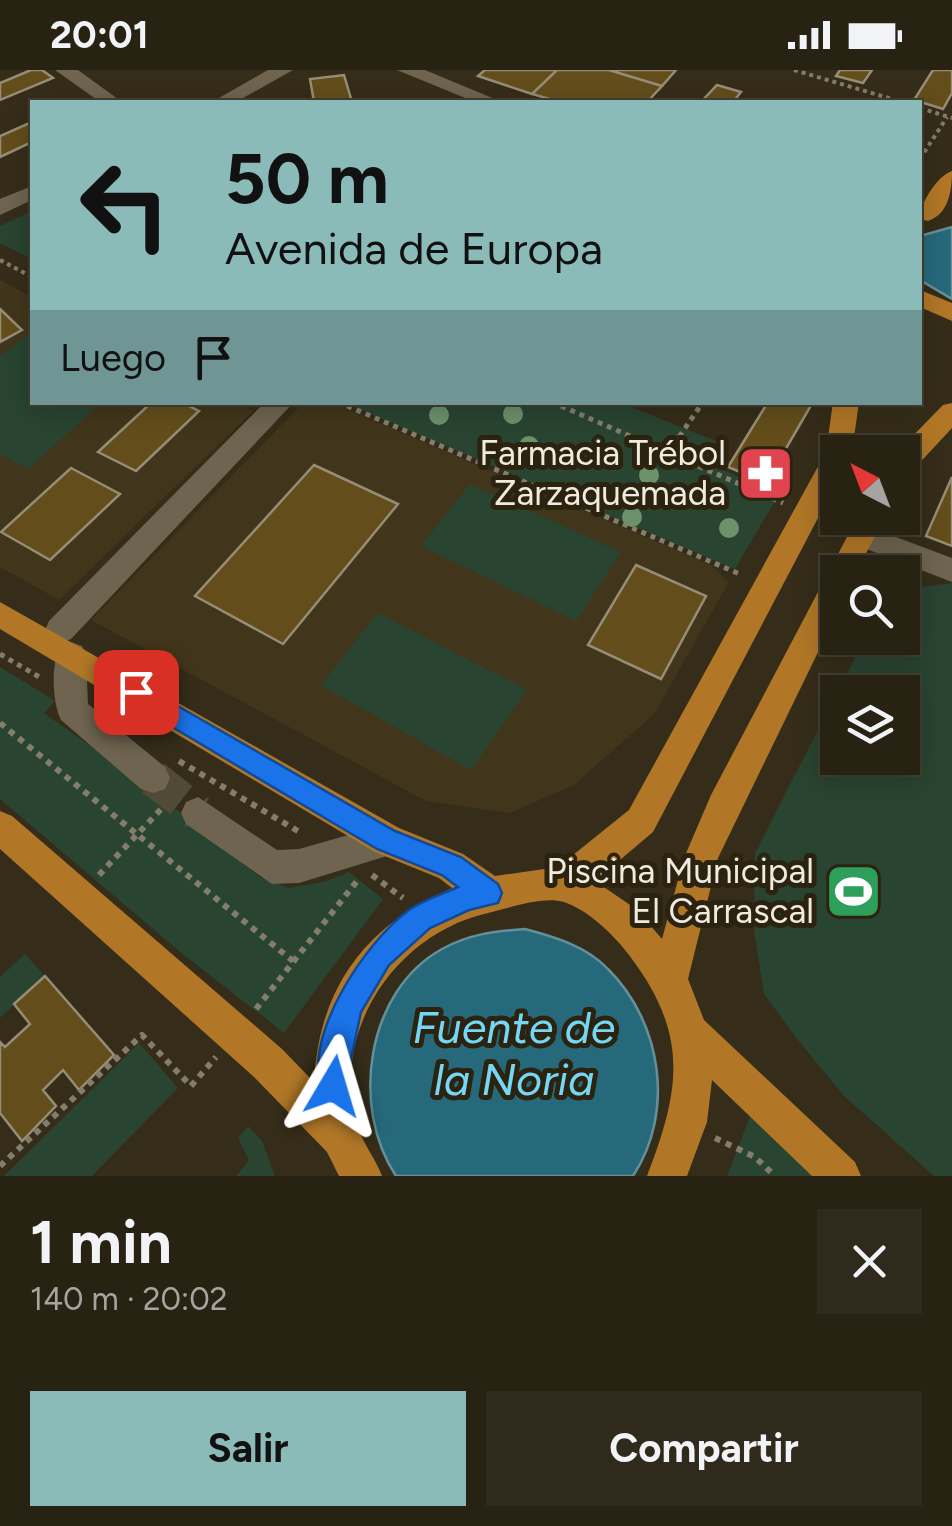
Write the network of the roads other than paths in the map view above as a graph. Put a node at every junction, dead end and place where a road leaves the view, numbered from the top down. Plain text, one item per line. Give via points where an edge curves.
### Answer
1 (65, 70) edge
2 (282, 70) edge
3 (407, 70) edge
4 (109, 100) edge
5 (226, 100) edge
6 (487, 100) edge
7 (952, 177) edge
8 (30, 193) edge
9 (0, 208) edge
10 (952, 212) edge
11 (924, 215) edge
12 (922, 299) edge
13 (952, 312) edge
14 (277, 405) edge
15 (846, 405) edge
16 (952, 412) edge
17 (841, 435) edge
18 (920, 445) edge
19 (820, 486) edge
20 (884, 535) edge
21 (952, 570) edge
22 (0, 614) edge
23 (820, 616) edge
24 (66, 643) junction
25 (0, 827) edge
26 (386, 840) junction
27 (563, 884) junction
28 (488, 893) junction
29 (670, 977) junction
30 (690, 1033) junction
31 (342, 1138) junction
32 (362, 1176) edge
33 (667, 1176) edge
34 (841, 1176) edge

1 - 4 street
2 - 5 street
3 - 6 street
7 - 11 main road
8 - 9 street
10 - 11 main road
12 - 13 main road
14 - 24 street
15 - 17 main road
16 - 18 main road
19 - 27 main road via 642,821
20 - 21 street
22 - 24 main road
23 - 29 main road via 701,858
24 - 26 main road
24 - 26 street via 72,710 259,861 281,868
25 - 31 main road via 268,1062
26 - 28 main road via 452,866
27 - 28 main road
27 - 29 main road via 624,919
28 - 31 main road via 420,918 380,955 348,1006 332,1068
29 - 30 main road
30 - 33 main road via 691,1106
30 - 34 main road
31 - 32 main road

